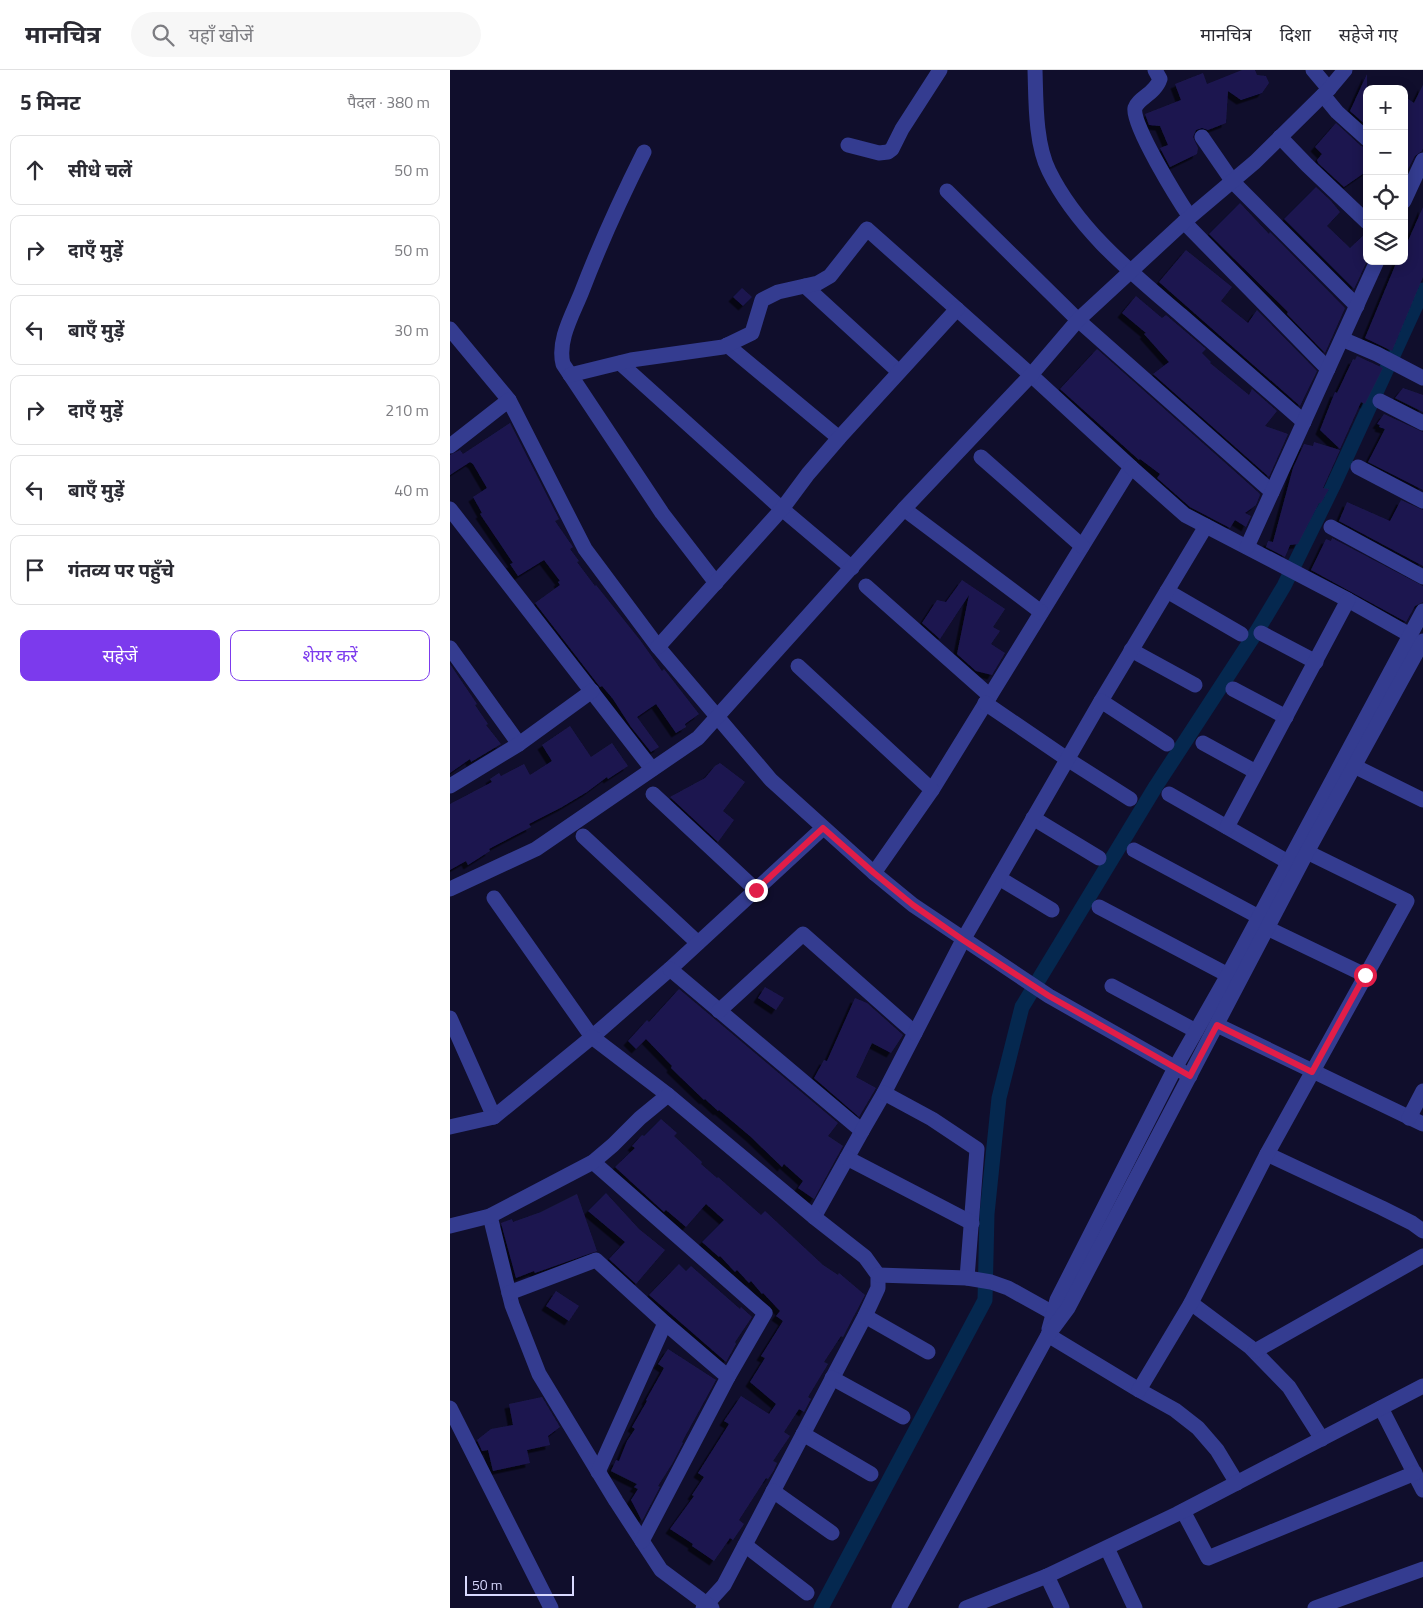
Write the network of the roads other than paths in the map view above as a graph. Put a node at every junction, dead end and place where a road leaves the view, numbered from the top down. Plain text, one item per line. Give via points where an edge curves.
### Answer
1 (940, 70) edge
2 (1035, 70) edge
3 (1155, 70) edge
4 (1313, 70) edge
5 (1345, 70) edge
6 (1326, 92) junction
7 (1363, 135) edge
8 (1280, 136) junction
9 (1202, 138) dead end
10 (848, 145) dead end
11 (644, 152) dead end
12 (1423, 160) edge
13 (1409, 176) edge
14 (1233, 182) junction
15 (947, 191) dead end
16 (1187, 220) junction
17 (1365, 220) edge
18 (1375, 265) edge
19 (1130, 271) junction
20 (805, 286) junction
21 (1356, 306) junction
22 (957, 309) junction
23 (1078, 320) junction
24 (450, 329) edge
25 (1342, 339) junction
26 (727, 345) junction
27 (620, 363) junction
28 (1328, 369) junction
29 (899, 372) junction
30 (570, 375) junction
31 (1031, 375) junction
32 (1423, 378) edge
33 (510, 400) junction
34 (1380, 401) dead end
35 (1304, 422) junction
36 (1423, 423) edge
37 (839, 438) junction
38 (450, 446) edge
39 (981, 457) dead end
40 (1131, 467) junction
41 (1358, 467) dead end
42 (1272, 492) junction
43 (1423, 501) edge
44 (782, 509) junction
45 (904, 509) junction
46 (450, 510) edge
47 (1206, 526) junction
48 (1331, 527) dead end
49 (1082, 546) junction
50 (1247, 547) junction
51 (852, 568) junction
52 (1423, 577) edge
53 (716, 583) junction
54 (866, 586) dead end
55 (1167, 591) junction
56 (1348, 600) junction
57 (1423, 611) edge
58 (1041, 612) junction
59 (1261, 633) dead end
60 (1241, 634) dead end
61 (1417, 638) edge
62 (658, 647) junction
63 (450, 648) edge
64 (1131, 650) junction
65 (1316, 662) junction
66 (798, 666) dead end
67 (1195, 685) dead end
68 (1233, 689) dead end
69 (592, 692) junction
70 (988, 700) junction
71 (1101, 701) junction
72 (1286, 717) junction
73 (719, 720) junction
74 (1203, 743) dead end
75 (519, 744) junction
76 (1167, 744) dead end
77 (1067, 759) junction
78 (1354, 766) junction
79 (652, 769) junction
80 (1256, 772) junction
81 (450, 786) edge
82 (932, 790) junction
83 (653, 794) dead end
84 (1169, 794) dead end
85 (1130, 799) dead end
86 (1423, 800) edge
87 (1034, 818) junction
88 (1227, 827) junction
89 (823, 828) junction
90 (583, 836) dead end
91 (1134, 850) dead end
92 (1307, 852) junction
93 (1099, 858) dead end
94 (1288, 862) junction
95 (874, 873) junction
96 (999, 878) junction
97 (450, 889) edge
98 (756, 890) junction
99 (494, 898) dead end
100 (1099, 907) dead end
101 (1052, 910) dead end
102 (1263, 922) junction
103 (963, 940) junction
104 (698, 943) junction
105 (670, 969) junction
106 (1228, 975) junction
107 (1365, 975) junction
108 (1112, 986) dead end
109 (719, 1011) junction
110 (450, 1018) edge
111 (1217, 1025) junction
112 (1196, 1031) junction
113 (915, 1033) junction
114 (592, 1038) junction
115 (1175, 1068) junction
116 (1312, 1072) junction
117 (1190, 1076) junction
118 (1423, 1091) edge
119 (884, 1093) junction
120 (668, 1095) junction
121 (494, 1116) junction
122 (1416, 1121) edge
123 (450, 1127) edge
124 (862, 1131) junction
125 (1267, 1154) junction
126 (847, 1158) junction
127 (593, 1162) junction
128 (490, 1216) junction
129 (814, 1217) junction
130 (972, 1223) junction
131 (450, 1226) edge
132 (1423, 1231) edge
133 (1423, 1256) edge
134 (878, 1275) junction
135 (970, 1279) junction
136 (509, 1293) junction
137 (1191, 1303) junction
138 (1053, 1313) junction
139 (865, 1316) junction
140 (665, 1323) junction
141 (1048, 1335) junction
142 (1254, 1351) junction
143 (928, 1352) dead end
144 (728, 1377) junction
145 (832, 1378) junction
146 (1423, 1386) edge
147 (1139, 1390) junction
148 (450, 1408) edge
149 (1381, 1408) junction
150 (903, 1417) dead end
151 (803, 1434) junction
152 (1322, 1439) junction
153 (598, 1472) junction
154 (1414, 1473) junction
155 (871, 1474) dead end
156 (1237, 1483) junction
157 (1423, 1490) edge
158 (773, 1491) junction
159 (1183, 1511) junction
160 (832, 1533) dead end
161 (642, 1541) junction
162 (745, 1545) junction
163 (1106, 1548) junction
164 (1423, 1569) edge
165 (1047, 1576) junction
166 (808, 1593) dead end
167 (707, 1607) edge
168 (551, 1608) edge
169 (899, 1608) edge
170 (966, 1608) edge
171 (1062, 1608) edge
172 (1135, 1608) edge
173 (1315, 1608) edge

1 - 10 street via 892,149 878,153
2 - 19 street via 1037,116 1048,169 1066,201
3 - 16 street via 1160,79 1157,88 1136,104 1134,111
4 - 6 street
5 - 6 street
6 - 7 street via 1337,112
6 - 8 street
8 - 14 street
8 - 17 street
9 - 14 street
11 - 30 street via 603,236 566,331 561,354
12 - 13 street
14 - 16 street
14 - 21 street
15 - 23 street
16 - 19 street
16 - 28 street
18 - 21 street
19 - 23 street
19 - 35 street
20 - 22 street via 830,276 867,229
20 - 26 street via 778,292 762,300 752,333
20 - 29 street
21 - 25 street
22 - 29 street
22 - 31 street
23 - 31 street
23 - 42 street
24 - 33 street
25 - 28 street
25 - 32 street
26 - 27 street
26 - 37 street
27 - 30 street
27 - 44 street
28 - 35 street
29 - 37 street
30 - 53 street via 662,513
31 - 40 street
31 - 45 street
33 - 38 street
33 - 62 street via 585,548
34 - 36 street
35 - 42 street
37 - 44 street
39 - 49 street
40 - 47 street via 1185,515
40 - 49 street
41 - 43 street
42 - 50 street
44 - 51 street
44 - 53 street
45 - 51 street
45 - 58 street
46 - 69 street
47 - 50 street
47 - 55 street
48 - 52 street
49 - 58 street
50 - 56 street
51 - 73 street
53 - 62 street
54 - 70 street
55 - 60 street
55 - 64 street
56 - 61 street
56 - 65 street
57 - 61 street
58 - 70 street
59 - 65 street
61 - 78 street
61 - 94 street
62 - 73 street
63 - 75 street
64 - 67 street
64 - 71 street
65 - 72 street
66 - 82 street
68 - 72 street
69 - 75 street
69 - 79 street
70 - 77 street
70 - 82 street
71 - 76 street
71 - 77 street
72 - 80 street
73 - 79 street
73 - 89 street via 770,780
74 - 80 street
75 - 81 street
77 - 85 street
77 - 87 street
78 - 86 street
78 - 92 street
79 - 97 street via 536,849
80 - 88 street
82 - 95 street
83 - 98 street
84 - 88 street
87 - 93 street
87 - 96 street
88 - 94 street
89 - 95 street
89 - 98 street
90 - 104 street
91 - 102 street
92 - 102 street
92 - 107 street via 1407,901
94 - 102 street
95 - 103 street
96 - 101 street
96 - 103 street
98 - 104 street
99 - 114 street
100 - 106 street
102 - 106 street
102 - 107 street
102 - 111 street
103 - 113 street
103 - 115 street via 1049,996
104 - 105 street
105 - 109 street
105 - 114 street
106 - 112 street
107 - 116 street
108 - 112 street
109 - 113 street via 803,934
109 - 124 street
110 - 121 street
111 - 116 street
111 - 117 street
112 - 115 street
113 - 119 street
114 - 120 street
114 - 121 street
115 - 117 street
115 - 138 street
116 - 122 street
116 - 125 street
117 - 141 street via 1068,1308
118 - 122 street
119 - 124 street
119 - 130 street via 977,1149
120 - 127 street
120 - 129 street
121 - 123 street
124 - 126 street
125 - 132 street
125 - 137 street
126 - 129 street
126 - 130 street
127 - 128 street
127 - 144 street via 765,1313
128 - 131 street
128 - 136 street
129 - 134 street via 864,1257
130 - 135 street
133 - 142 street
134 - 135 street
134 - 139 street via 878,1288
135 - 138 street via 1008,1288
136 - 140 street via 596,1260
136 - 153 street via 539,1374
137 - 142 street
137 - 147 street
138 - 141 street
139 - 143 street
139 - 145 street
140 - 144 street
140 - 153 street
141 - 147 street
141 - 169 street
142 - 152 street via 1289,1387
144 - 161 street
145 - 150 street
145 - 151 street
146 - 149 street
147 - 156 street via 1175,1410 1198,1428 1217,1450
148 - 168 street
149 - 152 street
149 - 154 street
151 - 155 street
151 - 158 street
152 - 156 street
153 - 161 street
154 - 157 street
154 - 159 street via 1208,1558
156 - 159 street
158 - 160 street
158 - 162 street
159 - 163 street
161 - 167 street via 661,1570
162 - 166 street
162 - 167 street via 724,1585
163 - 165 street
163 - 172 street
164 - 173 street
165 - 170 street
165 - 171 street

